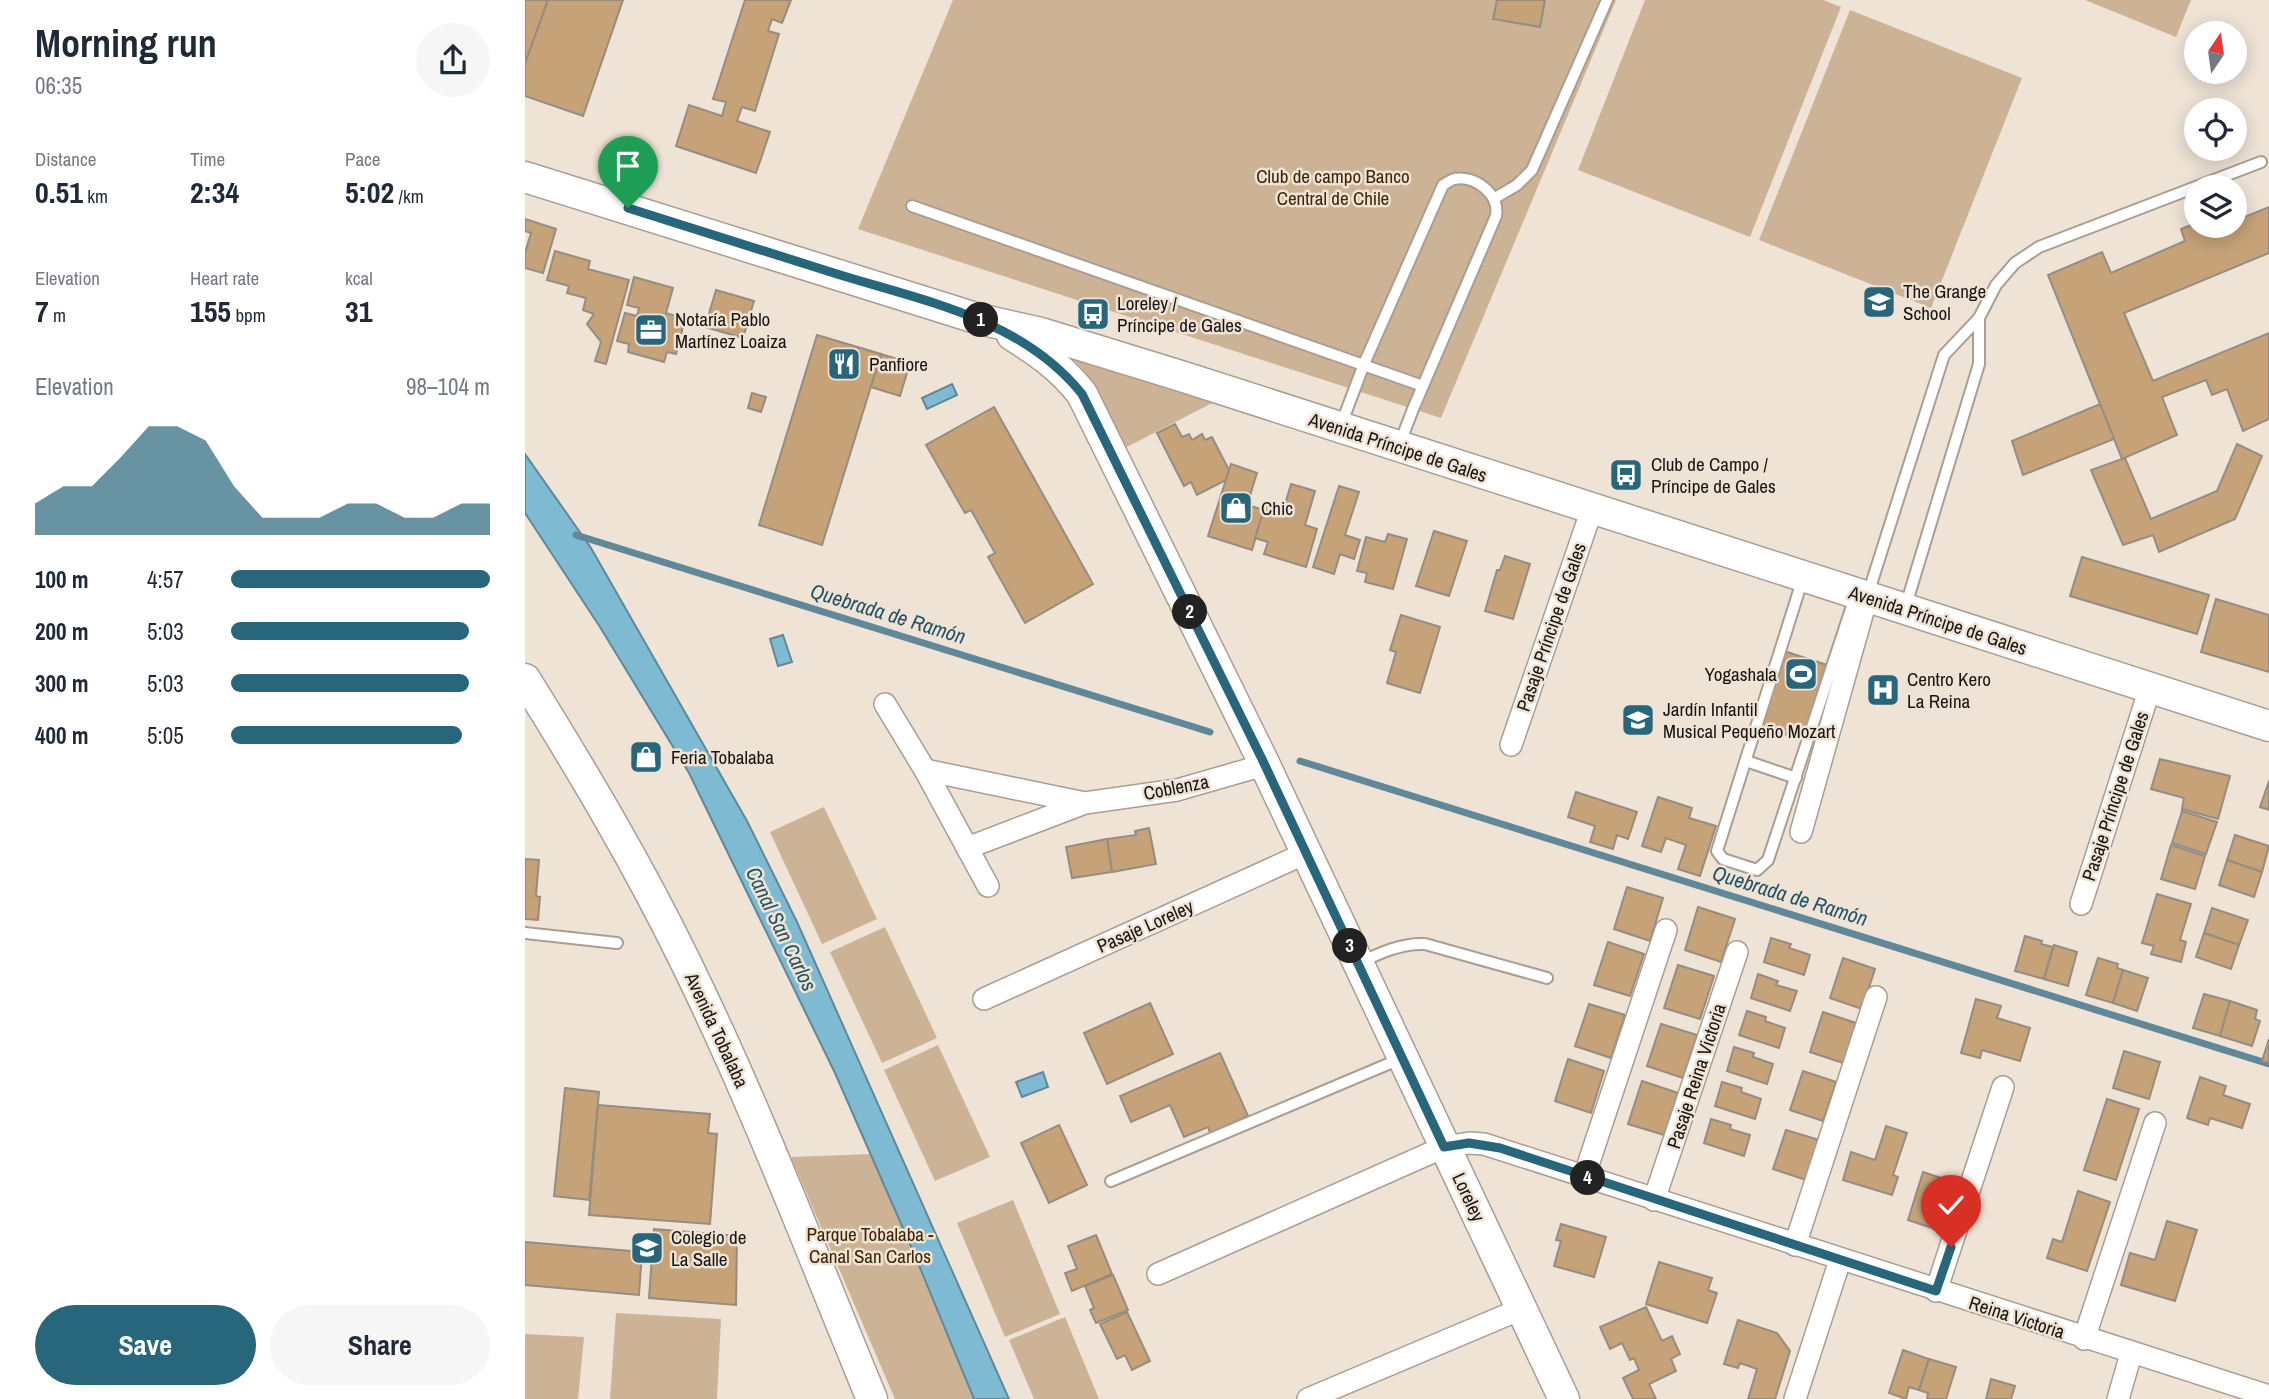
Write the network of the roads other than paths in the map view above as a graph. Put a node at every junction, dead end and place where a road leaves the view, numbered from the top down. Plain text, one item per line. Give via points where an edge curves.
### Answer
1 (1607, 0) edge
2 (2262, 162) dead end
3 (525, 177) edge
4 (1495, 198) junction
5 (912, 206) dead end
6 (1979, 318) junction
7 (979, 319) junction
8 (1364, 364) junction
9 (1423, 386) junction
10 (1340, 428) junction
11 (1399, 447) junction
12 (1592, 509) junction
13 (1804, 577) junction
14 (1862, 596) junction
15 (1904, 609) junction
16 (525, 679) edge
17 (2150, 688) junction
18 (885, 704) dead end
19 (2269, 726) edge
20 (1511, 745) dead end
21 (1746, 761) junction
22 (1263, 762) junction
23 (925, 770) junction
24 (1796, 778) junction
25 (1085, 803) junction
26 (1801, 832) dead end
27 (967, 848) junction
28 (1306, 853) junction
29 (988, 887) dead end
30 (2081, 904) dead end
31 (1666, 930) dead end
32 (525, 933) edge
33 (617, 943) dead end
34 (1737, 952) dead end
35 (1358, 963) junction
36 (1547, 978) dead end
37 (1876, 997) dead end
38 (983, 999) dead end
39 (1403, 1058) junction
40 (2004, 1087) dead end
41 (2155, 1123) dead end
42 (1444, 1147) junction
43 (1584, 1177) junction
44 (1111, 1181) dead end
45 (1654, 1200) junction
46 (1795, 1245) junction
47 (1840, 1260) junction
48 (1159, 1274) dead end
49 (1936, 1291) junction
50 (1521, 1309) junction
51 (2084, 1339) junction
52 (2131, 1354) junction
53 (2269, 1396) edge
54 (872, 1399) edge
55 (1308, 1399) edge
56 (1564, 1399) edge
57 (1795, 1399) edge
58 (2117, 1399) edge

1 - 4 lane via 1532,170 1517,186
2 - 6 lane via 2039,247 2015,263 1996,285
3 - 7 main road, Avenida Príncipe de Gales
4 - 8 lane via 1467,180 1454,179 1443,185
4 - 9 lane via 1496,216
5 - 8 lane
6 - 14 lane via 1944,355
6 - 15 lane via 1979,364
7 - 10 main road, Avenida Príncipe de Gales via 1041,333
7 - 22 main road, Loreley via 1042,353 1082,394
8 - 9 lane
8 - 10 lane
9 - 11 lane
10 - 11 main road, Avenida Príncipe de Gales
11 - 12 main road, Avenida Príncipe de Gales
12 - 13 main road, Avenida Príncipe de Gales
12 - 20 street, Pasaje Príncipe de Gales
13 - 14 main road, Avenida Príncipe de Gales
13 - 21 lane
14 - 15 main road, Avenida Príncipe de Gales
14 - 24 lane
14 - 26 street
15 - 17 main road, Avenida Príncipe de Gales
16 - 54 main road, Avenida Tobalaba via 641,874 686,962 747,1094
17 - 19 main road, Avenida Príncipe de Gales
17 - 30 street, Pasaje Príncipe de Gales
18 - 23 street
21 - 24 lane
21 - 24 lane via 1717,851 1723,859 1762,868
22 - 25 street, Coblenza via 1177,790
22 - 28 main road, Loreley
23 - 25 street, Coblenza
23 - 27 street
25 - 27 street, Coblenza
27 - 29 street
28 - 35 main road, Loreley
28 - 38 street, Pasaje Loreley
31 - 43 street
32 - 33 lane
34 - 45 street, Pasaje Reina Victoria
35 - 36 lane via 1393,948 1425,943
35 - 39 main road, Loreley
37 - 46 street
39 - 42 main road, Loreley
39 - 44 lane
40 - 49 street
41 - 51 street
42 - 43 street, Reina Victoria via 1484,1144
42 - 48 street
42 - 50 main road, Loreley
43 - 45 street, Reina Victoria
45 - 46 street, Reina Victoria
46 - 47 street, Reina Victoria
47 - 49 street, Reina Victoria
47 - 57 street
49 - 51 street, Reina Victoria
50 - 55 street
50 - 56 main road, Loreley
51 - 52 street, Reina Victoria
52 - 53 street, Reina Victoria
52 - 58 street

